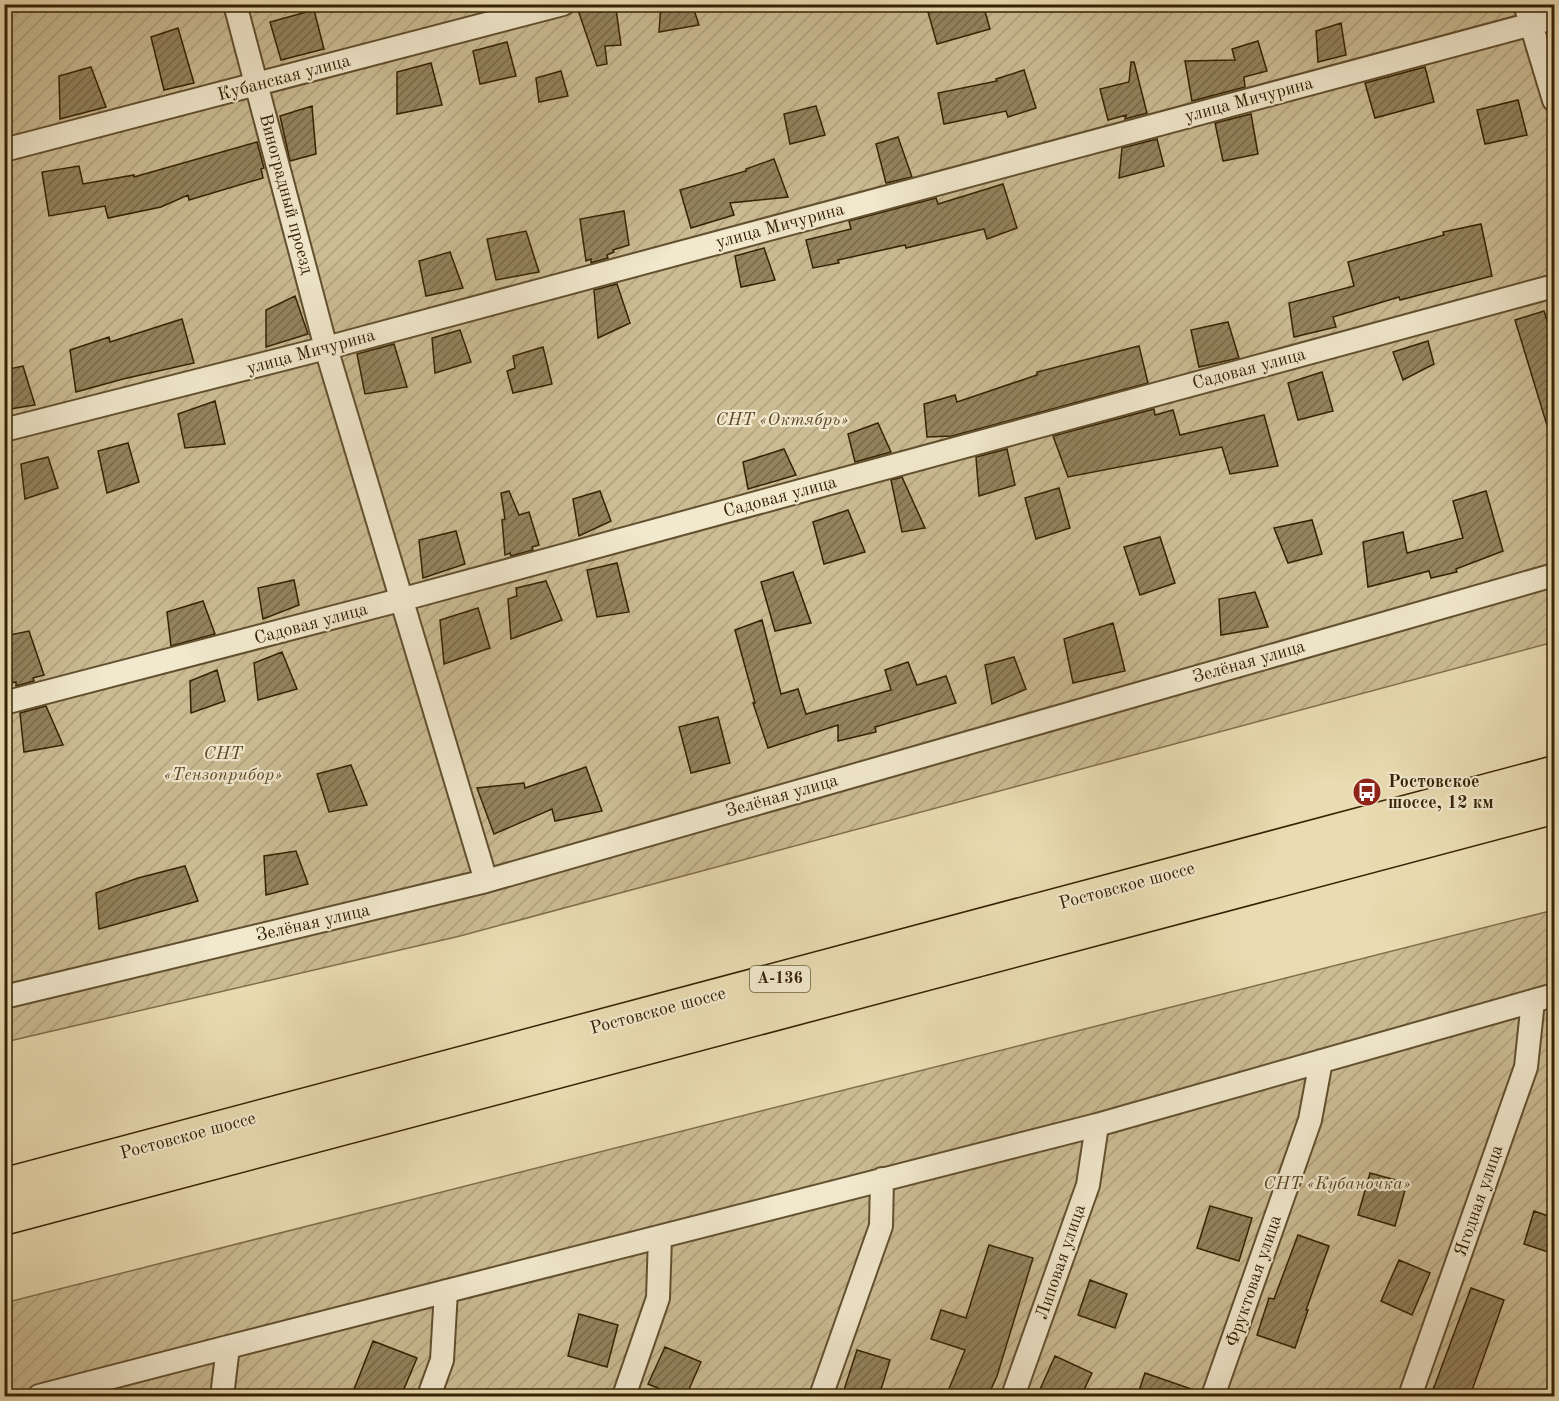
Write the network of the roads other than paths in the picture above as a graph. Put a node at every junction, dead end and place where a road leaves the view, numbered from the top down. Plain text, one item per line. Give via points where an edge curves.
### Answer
1 (235, 4) edge
2 (563, 4) edge
3 (1528, 14) edge
4 (1554, 18) edge
5 (257, 85) junction
6 (1554, 99) edge
7 (4, 150) edge
8 (1554, 286) edge
9 (326, 348) junction
10 (4, 430) edge
11 (1554, 575) edge
12 (400, 600) junction
13 (4, 703) edge
14 (1554, 772) edge
15 (1554, 807) edge
16 (486, 881) junction
17 (4, 997) edge
18 (1544, 998) edge
19 (1322, 1061) junction
20 (1097, 1125) junction
21 (882, 1179) junction
22 (4, 1185) edge
23 (4, 1218) edge
24 (660, 1237) junction
25 (446, 1291) junction
26 (228, 1347) junction
27 (39, 1396) edge
28 (222, 1396) edge
29 (429, 1396) edge
30 (624, 1396) edge
31 (821, 1396) edge
32 (1013, 1396) edge
33 (1213, 1396) edge
34 (1410, 1396) edge

1 - 5 street, Виноградный проезд
2 - 5 street, Кубанская улица
3 - 4 street, улица Мичурина
3 - 6 street
3 - 9 street, улица Мичурина
5 - 7 street, Кубанская улица
5 - 9 street, Виноградный проезд
8 - 12 street, Садовая улица
9 - 10 street, улица Мичурина
9 - 12 street, Виноградный проезд
11 - 16 street, Зелёная улица
12 - 13 street, Садовая улица
12 - 16 street, Виноградный проезд
14 - 22 highway, Ростовское шоссе / А-136
15 - 23 highway, Ростовское шоссе / А-136
16 - 17 street, Зелёная улица
18 - 19 street
18 - 34 street, Ягодная улица via 1526,1067
19 - 20 street
19 - 33 street, Фруктовая улица via 1310,1120
20 - 21 street
20 - 32 street, Липовая улица via 1088,1185
21 - 24 street
21 - 31 street via 881,1226
24 - 25 street
24 - 30 street via 658,1298
25 - 26 street
25 - 29 street via 442,1360
26 - 27 street
26 - 28 street

